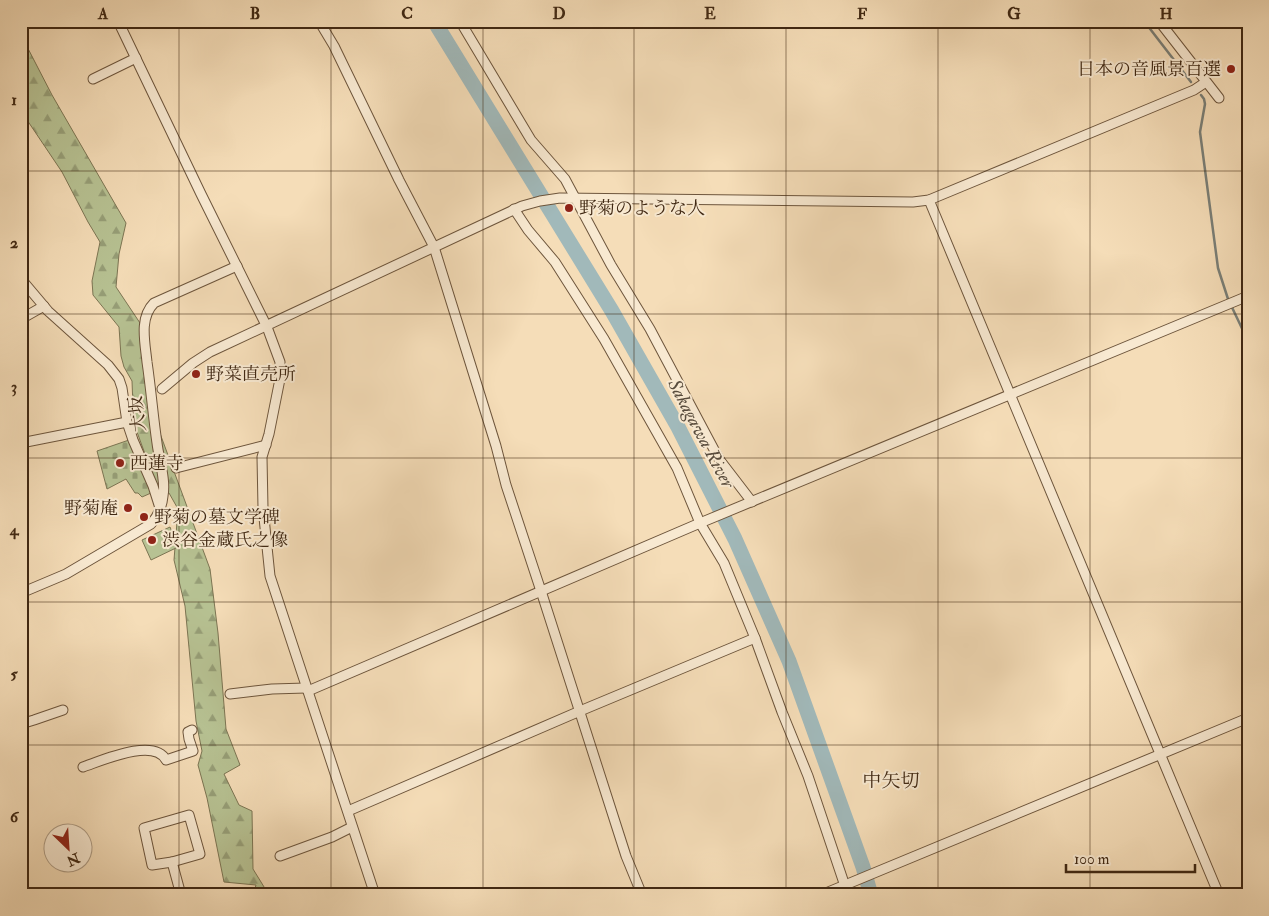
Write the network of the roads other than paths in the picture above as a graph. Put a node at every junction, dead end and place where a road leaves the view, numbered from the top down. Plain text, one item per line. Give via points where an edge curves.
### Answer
1 (118, 21) edge
2 (319, 21) edge
3 (460, 21) edge
4 (1159, 21) edge
5 (136, 58) junction
6 (93, 79) dead end
7 (1206, 82) junction
8 (1219, 98) dead end
9 (575, 198) junction
10 (929, 200) junction
11 (518, 208) junction
12 (434, 247) junction
13 (237, 266) junction
14 (21, 279) edge
15 (1248, 296) edge
16 (44, 306) junction
17 (21, 320) edge
18 (267, 326) junction
19 (162, 388) dead end
20 (1010, 394) junction
21 (127, 422) junction
22 (21, 443) edge
23 (266, 445) junction
24 (176, 468) dead end
25 (748, 504) junction
26 (160, 508) junction
27 (702, 522) junction
28 (541, 591) junction
29 (21, 593) edge
30 (755, 638) junction
31 (307, 690) junction
32 (230, 694) dead end
33 (64, 710) dead end
34 (580, 711) junction
35 (1248, 718) edge
36 (21, 724) edge
37 (192, 730) dead end
38 (1161, 755) junction
39 (82, 767) dead end
40 (348, 811) junction
41 (352, 827) junction
42 (280, 856) dead end
43 (172, 862) junction
44 (847, 884) junction
45 (181, 895) edge
46 (375, 895) edge
47 (642, 895) edge
48 (821, 895) edge
49 (848, 895) edge
50 (1219, 895) edge

1 - 5 street
2 - 12 street
3 - 9 street via 531,140 565,179
4 - 7 street
5 - 6 street
5 - 13 street
7 - 8 street
7 - 10 street via 1194,90
9 - 10 street
9 - 11 street via 540,201
9 - 25 street via 719,459
10 - 20 street
11 - 12 street
11 - 27 street via 528,230 555,262 604,340 677,468
12 - 18 street
12 - 28 street
13 - 18 street
13 - 26 street, 大坂 via 154,303 146,315 146,353 164,484
14 - 16 street
15 - 20 street
16 - 17 street
16 - 21 street via 118,378
18 - 19 street via 210,352
18 - 23 street via 280,362 280,374
20 - 25 street
20 - 38 street
21 - 22 street
21 - 26 street
23 - 24 street
23 - 31 street via 262,457 263,508 270,576
25 - 27 street
26 - 29 street, 大坂 via 150,524 66,574
27 - 28 street
27 - 30 street via 724,563
28 - 31 street
28 - 34 street
30 - 34 street
30 - 44 street
31 - 32 street via 272,689
31 - 40 street
33 - 36 street
34 - 40 street
34 - 47 street via 626,856
35 - 38 street
37 - 39 street via 188,732 193,751 187,754 166,760 158,752 132,750
38 - 44 street
38 - 50 street
40 - 41 street
41 - 42 street
41 - 46 street
43 - 43 street via 200,854 189,815 144,828 152,865
43 - 45 street
44 - 48 street
44 - 49 street

